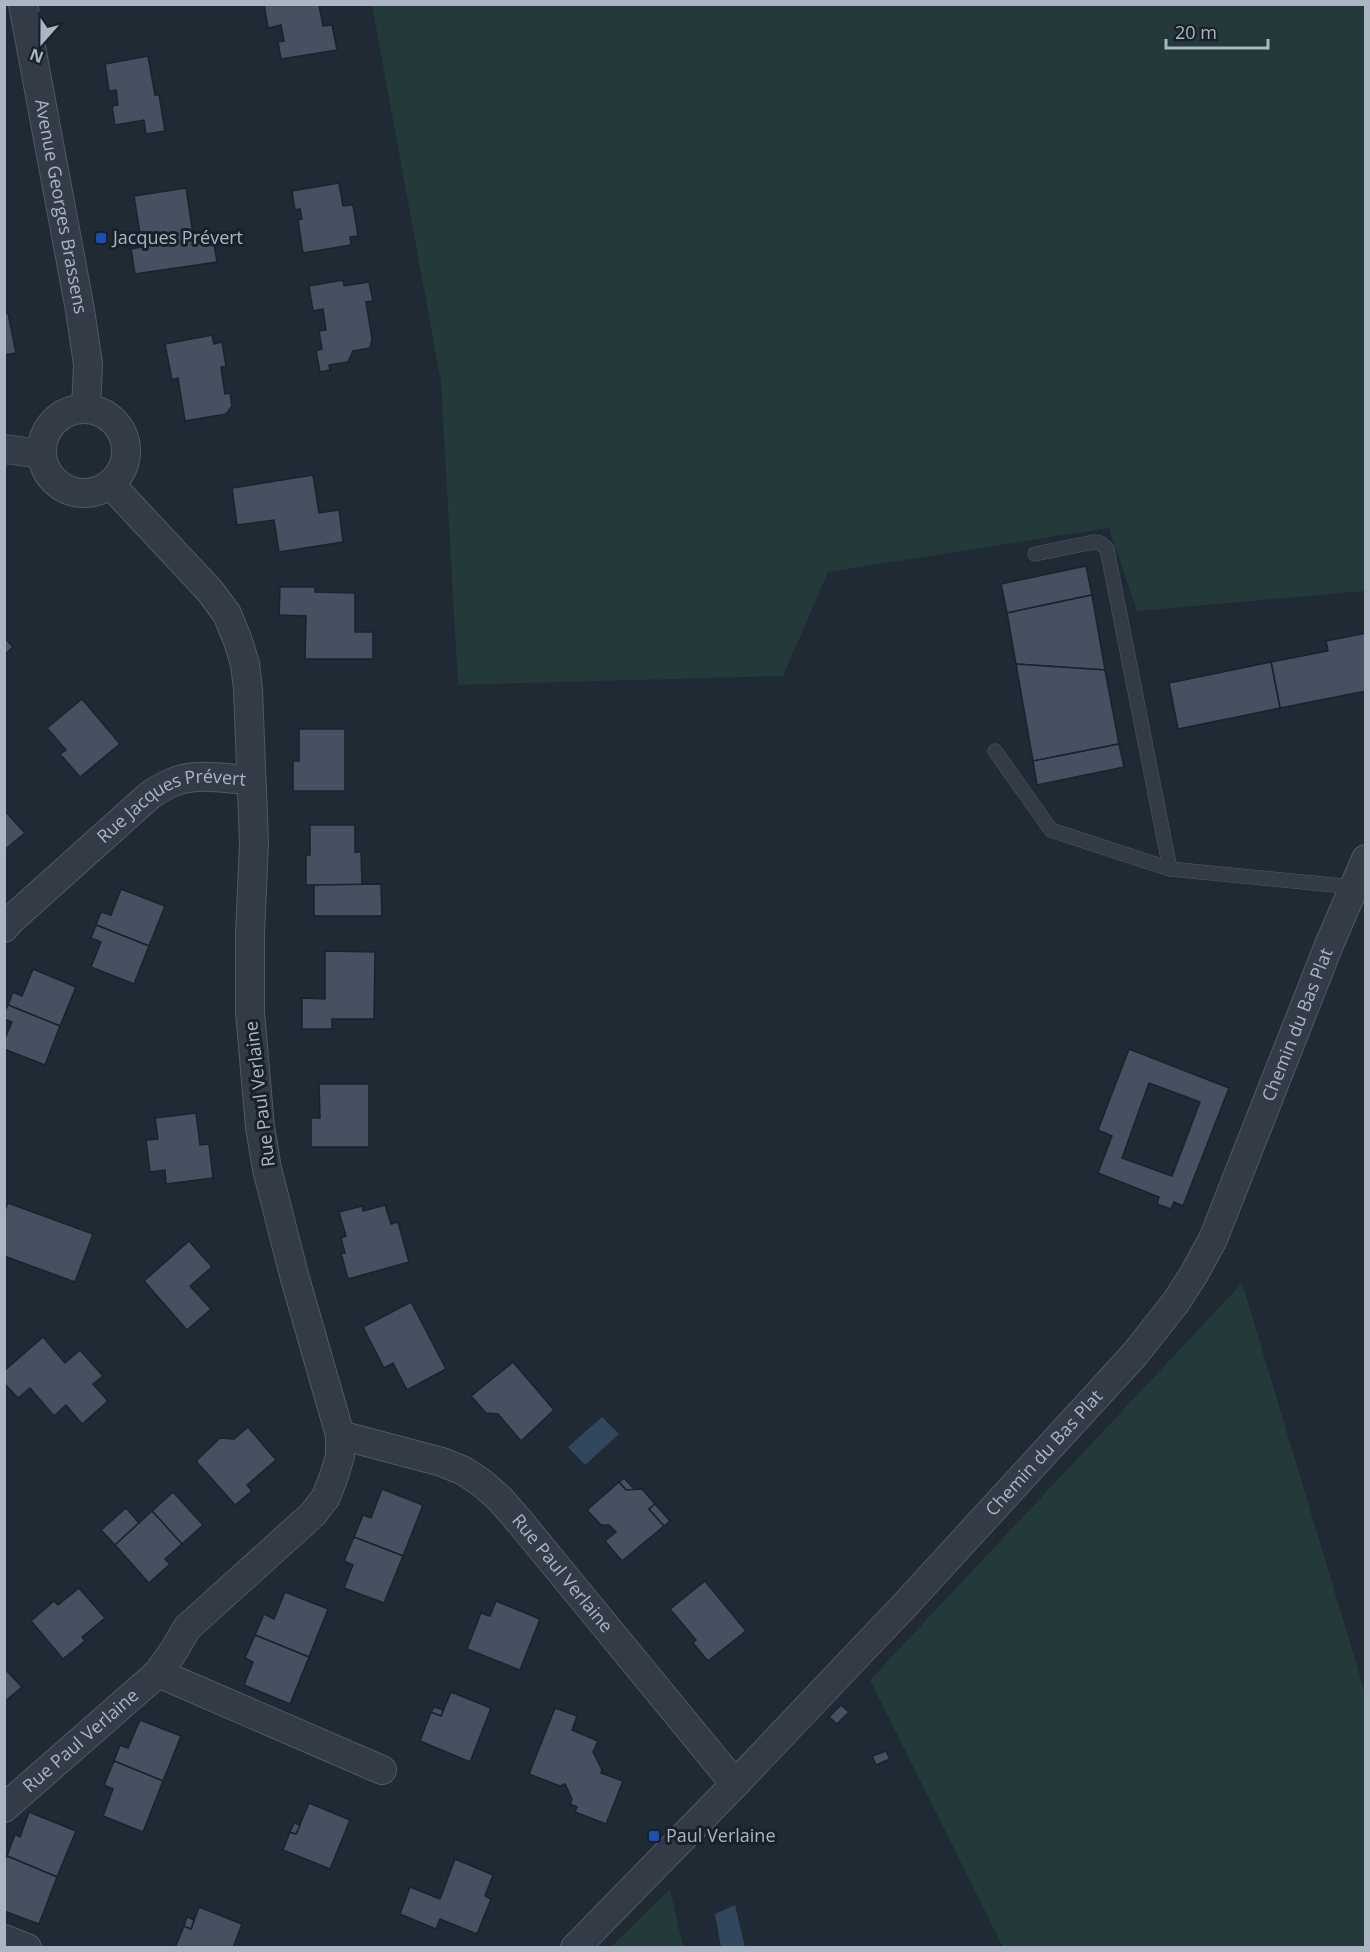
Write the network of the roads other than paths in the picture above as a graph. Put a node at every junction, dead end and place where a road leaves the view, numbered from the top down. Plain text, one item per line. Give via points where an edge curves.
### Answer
1 (23, 4) edge
2 (86, 409) junction
3 (4, 448) edge
4 (42, 454) junction
5 (111, 485) junction
6 (1035, 554) dead end
7 (995, 751) dead end
8 (250, 780) junction
9 (1365, 858) edge
10 (1170, 869) junction
11 (1353, 887) junction
12 (4, 928) edge
13 (340, 1435) junction
14 (158, 1673) junction
15 (382, 1770) dead end
16 (735, 1784) junction
17 (4, 1808) edge
18 (4, 1939) edge
19 (27, 1947) edge
20 (575, 1947) edge

1 - 2 street, Avenue Georges Brassens via 80,310 88,364
2 - 4 street via 63,414 53,422 42,442
2 - 5 street via 110,417 125,438 125,463
3 - 4 street
4 - 5 street via 49,476 67,490 90,494
5 - 8 street, Rue Jacques Prévert via 227,614 245,664
6 - 10 lane via 1094,542 1107,549
7 - 10 lane via 1051,831
8 - 12 street, Rue Jacques Prévert via 195,777 163,787
8 - 13 street, Rue Paul Verlaine via 254,843 250,1012 260,1126 294,1275
9 - 11 street, Chemin du Bas Plat
10 - 11 lane
11 - 16 street, Chemin du Bas Plat via 1213,1239 1176,1302 1135,1354
13 - 14 street, Rue Paul Verlaine via 340,1456 326,1497 313,1514 187,1628
13 - 16 street, Rue Paul Verlaine via 464,1471 500,1498
14 - 15 street
14 - 17 street, Rue Paul Verlaine
16 - 20 street, Chemin du Bas Plat
18 - 19 street

